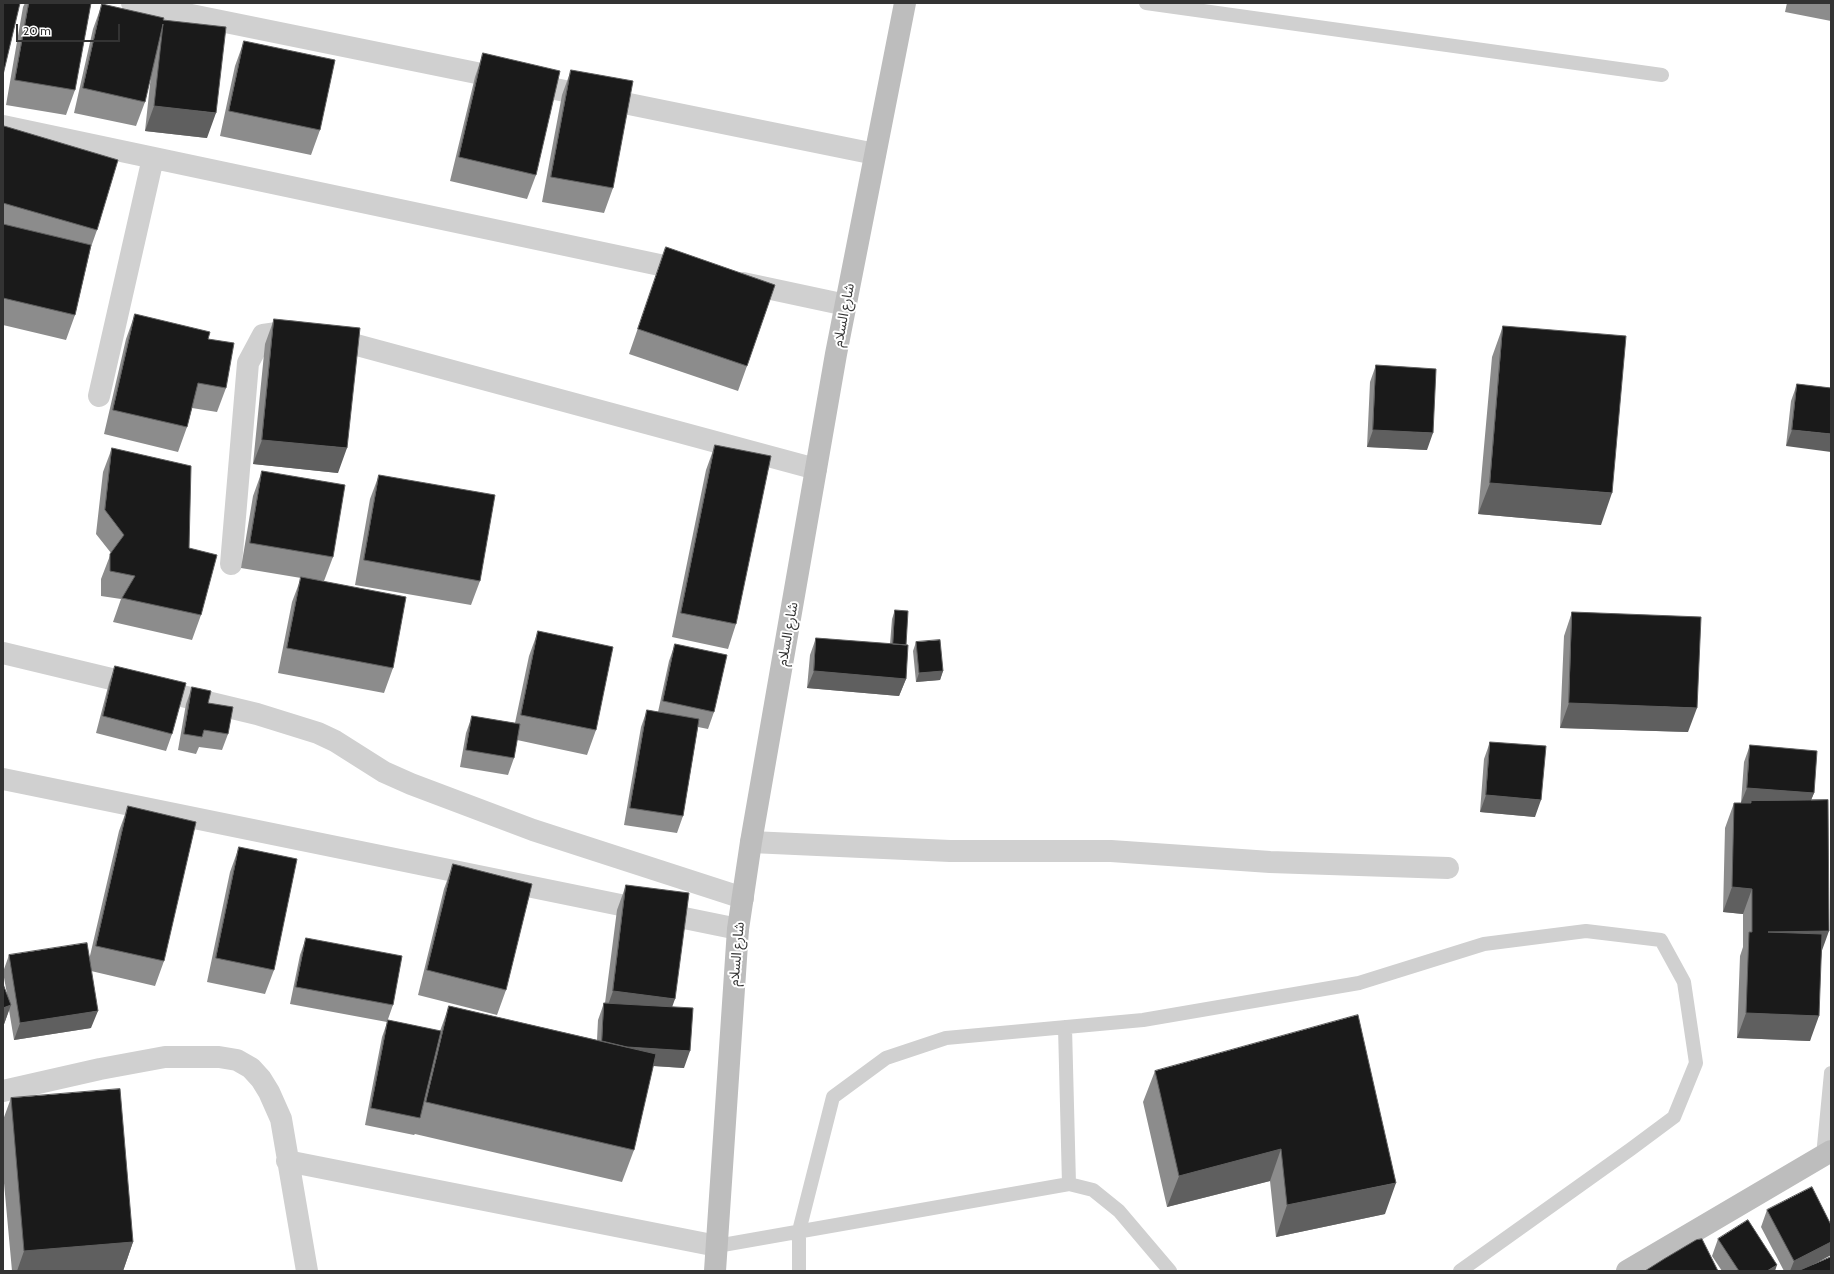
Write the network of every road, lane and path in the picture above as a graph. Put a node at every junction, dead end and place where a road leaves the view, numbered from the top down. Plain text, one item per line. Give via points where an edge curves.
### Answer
1 (132, 3) edge
2 (905, 3) edge
3 (1146, 3) edge
4 (216, 11) edge
5 (1662, 75) dead end
6 (3, 126) edge
7 (875, 154) junction
8 (153, 158) junction
9 (846, 305) junction
10 (99, 396) dead end
11 (816, 469) junction
12 (231, 564) dead end
13 (3, 653) edge
14 (3, 779) edge
15 (751, 842) junction
16 (1448, 868) dead end
17 (744, 898) junction
18 (738, 929) junction
19 (1065, 1027) junction
20 (1831, 1073) edge
21 (3, 1091) edge
22 (1827, 1153) edge
23 (287, 1161) junction
24 (1069, 1184) junction
25 (799, 1231) junction
26 (717, 1246) junction
27 (307, 1271) edge
28 (715, 1271) edge
29 (799, 1271) edge
30 (1170, 1271) edge
31 (1460, 1271) edge
32 (1627, 1271) edge

1 - 4 street
2 - 7 main road, شارع السلام
3 - 5 lane
4 - 7 street
6 - 8 street
7 - 9 main road, شارع السلام
8 - 9 street
8 - 10 street
9 - 11 main road, شارع السلام
11 - 12 street via 327,337 291,331 263,335 248,363
11 - 15 main road, شارع السلام
13 - 17 street via 257,714 318,733 384,772 411,784 533,830
14 - 18 street
15 - 16 street via 950,851 1111,852 1270,862
15 - 17 main road, شارع السلام
17 - 18 main road, شارع السلام
18 - 26 main road, شارع السلام
19 - 24 lane
19 - 25 lane via 946,1038 886,1058 833,1097
19 - 31 lane via 1143,1020 1359,983 1484,944 1586,931 1661,940 1684,982 1696,1063 1674,1117
20 - 22 lane
21 - 23 street via 166,1057 219,1057 237,1060 251,1068 269,1092 281,1119
22 - 32 main road
23 - 26 street
23 - 27 street
24 - 25 lane
24 - 30 lane via 1093,1190 1119,1211
25 - 26 lane
25 - 29 lane
26 - 28 main road, شارع السلام

